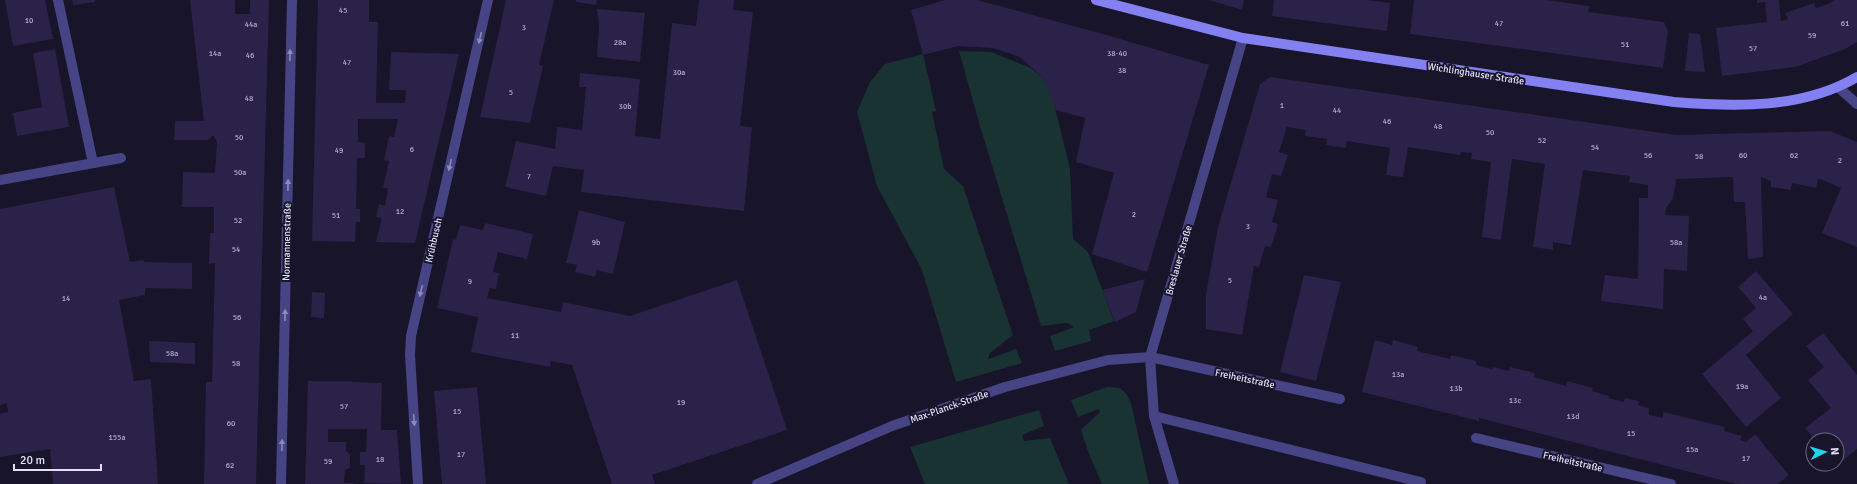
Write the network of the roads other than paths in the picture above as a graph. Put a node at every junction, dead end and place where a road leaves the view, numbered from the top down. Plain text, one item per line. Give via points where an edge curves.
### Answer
1 (58, 0) edge
2 (292, 0) edge
3 (488, 0) edge
4 (1096, 0) edge
5 (1243, 38) junction
6 (1857, 77) edge
7 (1839, 88) junction
8 (1857, 104) edge
9 (121, 158) dead end
10 (93, 163) junction
11 (0, 180) edge
12 (1150, 357) junction
13 (1340, 399) dead end
14 (1154, 416) junction
15 (1476, 438) dead end
16 (1421, 482) dead end
17 (281, 484) edge
18 (418, 484) edge
19 (757, 484) edge
20 (1174, 484) edge
21 (1671, 484) edge

1 - 10 street
17 -> 2 street, Normannenstraße
3 -> 18 street, Krühbusch via 411,336
4 - 5 street, Wichlinghauser Straße
5 - 7 street, Wichlinghauser Straße via 1627,96 1713,105 1783,102
5 - 12 street, Breslauer Straße
6 - 7 street, Wichlinghauser Straße
7 - 8 street
9 - 10 street
10 - 11 street
12 - 13 street, Freiheitstraße
12 - 14 street, Breslauer Straße
12 - 19 street, Max-Planck-Straße via 1108,360 1005,387 892,426
14 - 16 street
14 - 20 street, Breslauer Straße
15 - 21 street, Freiheitstraße

